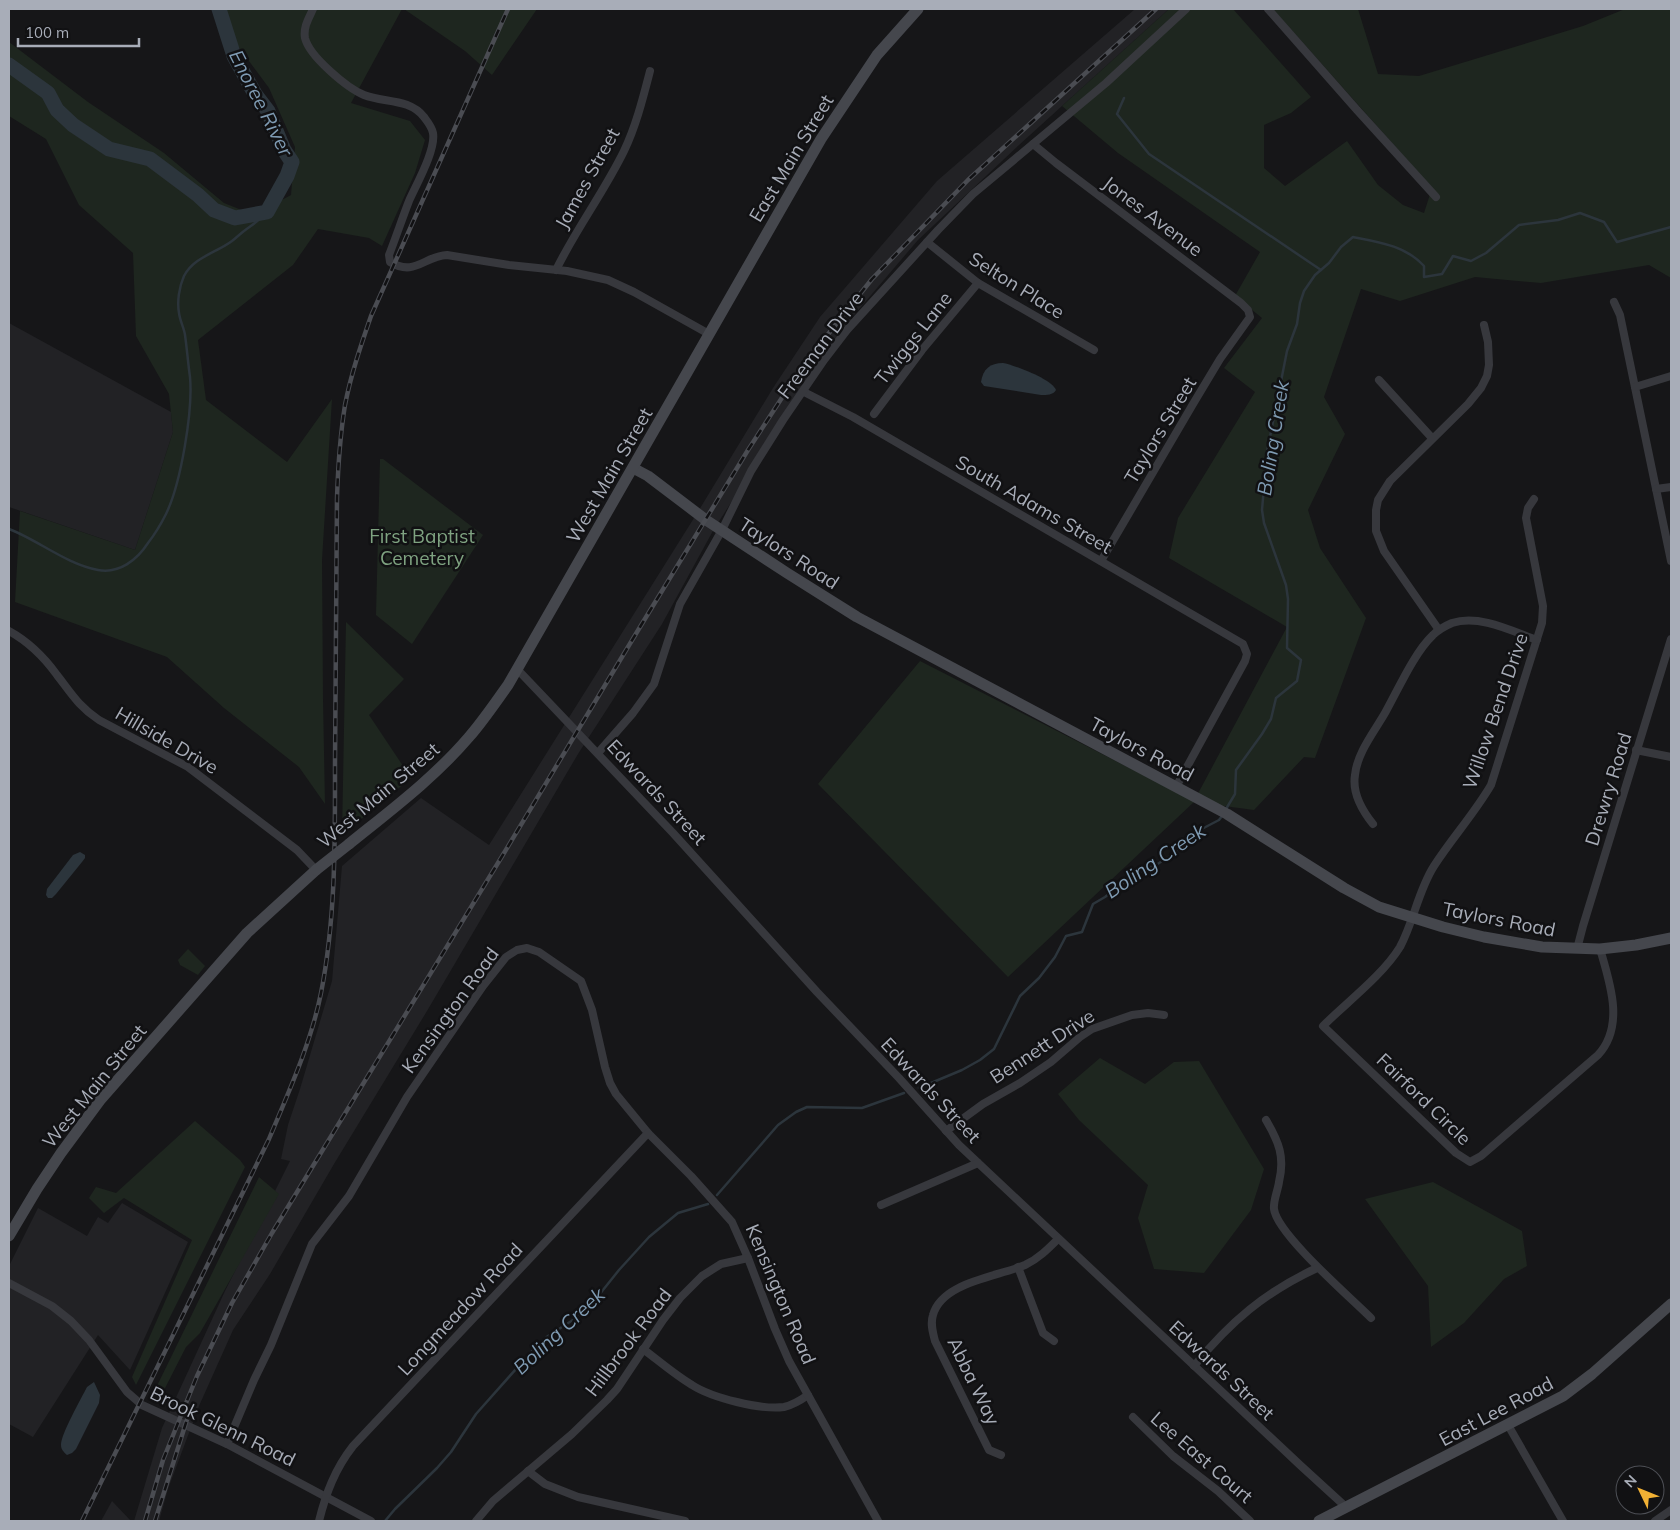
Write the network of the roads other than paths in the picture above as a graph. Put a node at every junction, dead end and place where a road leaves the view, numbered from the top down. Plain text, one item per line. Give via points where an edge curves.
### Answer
1 (313, 9) edge
2 (918, 9) edge
3 (1186, 9) edge
4 (1268, 9) edge
5 (650, 71) dead end
6 (1033, 144) junction
7 (1436, 197) dead end
8 (927, 242) junction
9 (556, 270) junction
10 (978, 283) junction
11 (1614, 302) dead end
12 (1250, 317) joint
13 (1484, 325) dead end
14 (708, 334) junction
15 (1094, 350) dead end
16 (1671, 376) edge
17 (1379, 380) dead end
18 (1635, 387) junction
19 (804, 392) junction
20 (874, 414) dead end
21 (1432, 438) junction
22 (633, 468) junction
23 (1671, 488) edge
24 (1656, 489) junction
25 (1534, 500) dead end
26 (722, 530) junction
27 (1101, 561) junction
28 (1671, 561) edge
29 (1438, 630) junction
30 (9, 632) edge
31 (1671, 639) edge
32 (1537, 640) junction
33 (518, 670) junction
34 (1636, 750) junction
35 (598, 753) junction
36 (1671, 757) edge
37 (1176, 787) junction
38 (1372, 824) dead end
39 (316, 870) junction
40 (1412, 918) junction
41 (1671, 938) edge
42 (1577, 949) junction
43 (1600, 949) junction
44 (1164, 1015) dead end
45 (1266, 1120) dead end
46 (946, 1131) junction
47 (648, 1133) junction
48 (978, 1164) junction
49 (881, 1205) dead end
50 (9, 1236) edge
51 (1058, 1239) junction
52 (748, 1258) junction
53 (1018, 1268) junction
54 (1317, 1268) junction
55 (9, 1282) edge
56 (1671, 1304) edge
57 (1370, 1318) dead end
58 (1054, 1341) dead end
59 (643, 1349) junction
60 (1194, 1366) junction
61 (808, 1395) junction
62 (1133, 1417) dead end
63 (1508, 1426) junction
64 (227, 1444) junction
65 (1001, 1455) dead end
66 (528, 1472) junction
67 (326, 1496) junction
68 (1346, 1507) junction
69 (1671, 1510) edge
70 (319, 1521) edge
71 (371, 1521) edge
72 (476, 1521) edge
73 (685, 1521) edge
74 (878, 1521) edge
75 (1250, 1521) edge
76 (1319, 1521) edge
77 (1563, 1521) edge
78 (1655, 1521) edge

1 - 9 street via 306,24 305,38 325,65 343,82 365,95 417,110 433,133 426,163 389,254 390,262 410,269 447,255
2 - 14 street, East Main Street via 877,55 845,100
3 - 6 street, Freeman Drive via 1106,83
4 - 7 street
5 - 9 street, James Street via 624,150
6 - 8 street, Freeman Drive via 973,194
6 - 12 street, Jones Avenue via 1240,303
8 - 10 street, Selton Place
8 - 19 street, Freeman Drive via 847,330
9 - 14 street via 608,280
10 - 15 street, Selton Place
10 - 20 street, Twiggs Lane
11 - 18 street via 1620,315
12 - 27 street, Taylors Street via 1220,359
13 - 21 street via 1489,350 1485,382 1468,404
14 - 22 street, West Main Street
16 - 18 street
17 - 21 street
18 - 24 street
19 - 26 street, Freeman Drive via 751,472
19 - 27 street, South Adams Street
21 - 29 street via 1390,481 1378,500 1375,520 1384,551
22 - 26 street, Taylors Road
22 - 33 street, West Main Street
23 - 24 street
24 - 28 street
25 - 32 street, Willow Bend Drive via 1526,518 1543,606
26 - 35 street, Freeman Drive via 680,604 654,684
26 - 37 street, Taylors Road via 857,617
27 - 37 street, South Adams Street via 1246,648 1245,661
29 - 32 street via 1454,622 1475,621
29 - 38 street via 1410,666 1358,763 1354,784 1356,794
30 - 39 street, Hillside Drive via 31,646 86,711 188,767 297,850
31 - 34 street, Drewry Road
32 - 40 street, Willow Bend Drive via 1491,785 1433,867
33 - 35 street, Edwards Street
33 - 39 street, West Main Street, bridge via 455,753 416,790
34 - 36 street
34 - 42 street, Drewry Road
35 - 46 street, Edwards Street
37 - 40 street, Taylors Road via 1226,814 1358,897
39 - 50 street, West Main Street via 247,933 101,1099 61,1153
40 - 42 street, Taylors Road via 1504,941
40 - 43 street, Fairford Circle via 1394,955 1323,1026 1456,1153 1470,1162 1598,1055 1607,1042 1612,1027 1613,1004
41 - 43 street, Taylors Road
42 - 43 street, Taylors Road
44 - 46 street, Bennett Drive via 1132,1015 1092,1029 1052,1062
45 - 54 street via 1279,1142 1282,1172 1274,1206 1276,1214
46 - 48 street, Edwards Street
47 - 52 street, Kensington Road via 728,1216
47 - 64 street, Kensington Road via 624,1106 610,1083 592,1010 581,981 534,950 522,949 506,956 407,1097 349,1196 312,1244
47 - 67 street, Longmeadow Road via 353,1446 336,1470
48 - 49 street
48 - 51 street, Edwards Street
51 - 53 street, Abba Way via 1039,1258
51 - 60 street, Edwards Street
52 - 59 street, Hillbrook Road via 721,1264 702,1276 680,1298
52 - 61 street, Kensington Road via 775,1329
53 - 58 street via 1043,1333
53 - 65 street, Abba Way via 948,1293 940,1301 932,1320 936,1342 990,1450
54 - 57 street
54 - 60 street via 1256,1303
55 - 64 street, Brook Glenn Road via 52,1306 71,1321 138,1403
56 - 63 street, East Lee Road via 1574,1388
59 - 61 street via 691,1385 714,1395 773,1408 786,1407
59 - 66 street, Hillbrook Road via 607,1400
60 - 68 street, Edwards Street
61 - 74 street, Kensington Road
62 - 75 street, Lee East Court via 1173,1456
63 - 68 street, East Lee Road
63 - 77 street
64 - 67 street, Brook Glenn Road
66 - 72 street, Hillbrook Road via 493,1501
66 - 73 street via 544,1484 578,1497
67 - 70 street, Longmeadow Road
67 - 71 street, Brook Glenn Road
68 - 76 street, East Lee Road
69 - 78 street

